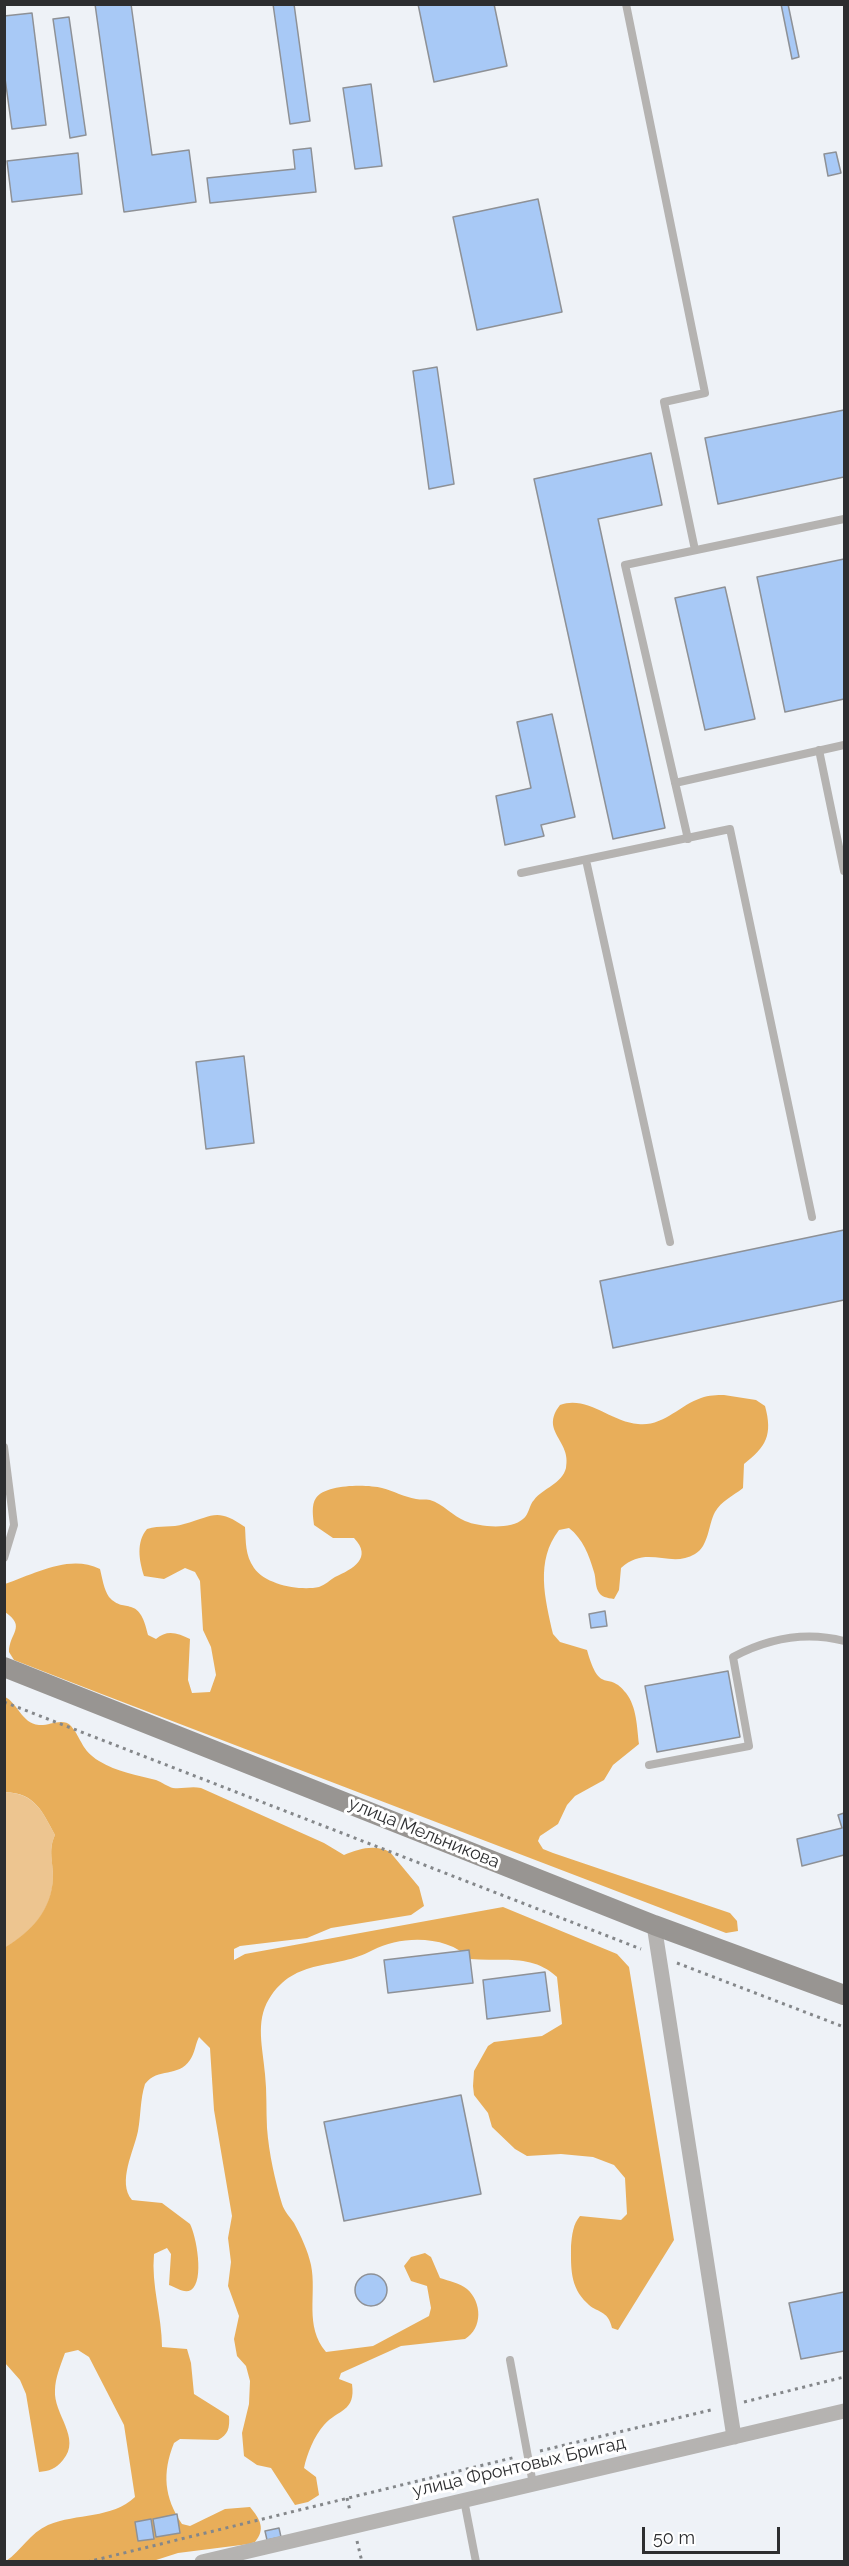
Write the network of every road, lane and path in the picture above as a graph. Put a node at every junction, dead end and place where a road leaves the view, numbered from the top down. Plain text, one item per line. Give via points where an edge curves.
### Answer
1 (626, 4) edge
2 (844, 519) edge
3 (695, 550) junction
4 (844, 745) edge
5 (819, 750) junction
6 (675, 783) junction
7 (688, 839) junction
8 (586, 860) junction
9 (844, 871) edge
10 (521, 873) dead end
11 (812, 1217) dead end
12 (670, 1242) dead end
13 (4, 1448) edge
14 (4, 1558) edge
15 (844, 1641) edge
16 (4, 1667) edge
17 (4, 1702) edge
18 (648, 1765) dead end
19 (654, 1924) junction
20 (658, 1956) junction
21 (844, 1995) edge
22 (844, 2027) edge
23 (510, 2360) dead end
24 (844, 2377) edge
25 (729, 2406) junction
26 (844, 2411) edge
27 (734, 2437) junction
28 (528, 2454) junction
29 (533, 2484) junction
30 (464, 2500) junction
31 (87, 2562) edge
32 (202, 2562) edge
33 (476, 2562) edge

1 - 3 lane via 705,393 664,402
2 - 3 lane
3 - 6 lane via 625,565
4 - 5 lane
5 - 6 lane
5 - 9 lane
6 - 7 lane
7 - 8 lane
7 - 11 lane via 730,829
8 - 10 lane
8 - 12 lane
13 - 14 lane via 14,1525
15 - 18 lane via 821,1635 796,1636 757,1644 733,1657 749,1746
16 - 19 street, улица Мельникова
17 - 20 path
19 - 20 street
19 - 21 street, улица Мельникова
20 - 22 path
20 - 25 street
23 - 28 lane
24 - 25 path
25 - 27 street
25 - 28 path
26 - 27 street, улица Фронтовых Бригад
27 - 29 street, улица Фронтовых Бригад
28 - 29 lane
28 - 31 path
29 - 30 street, улица Фронтовых Бригад
30 - 32 street, улица Фронтовых Бригад
30 - 33 lane

